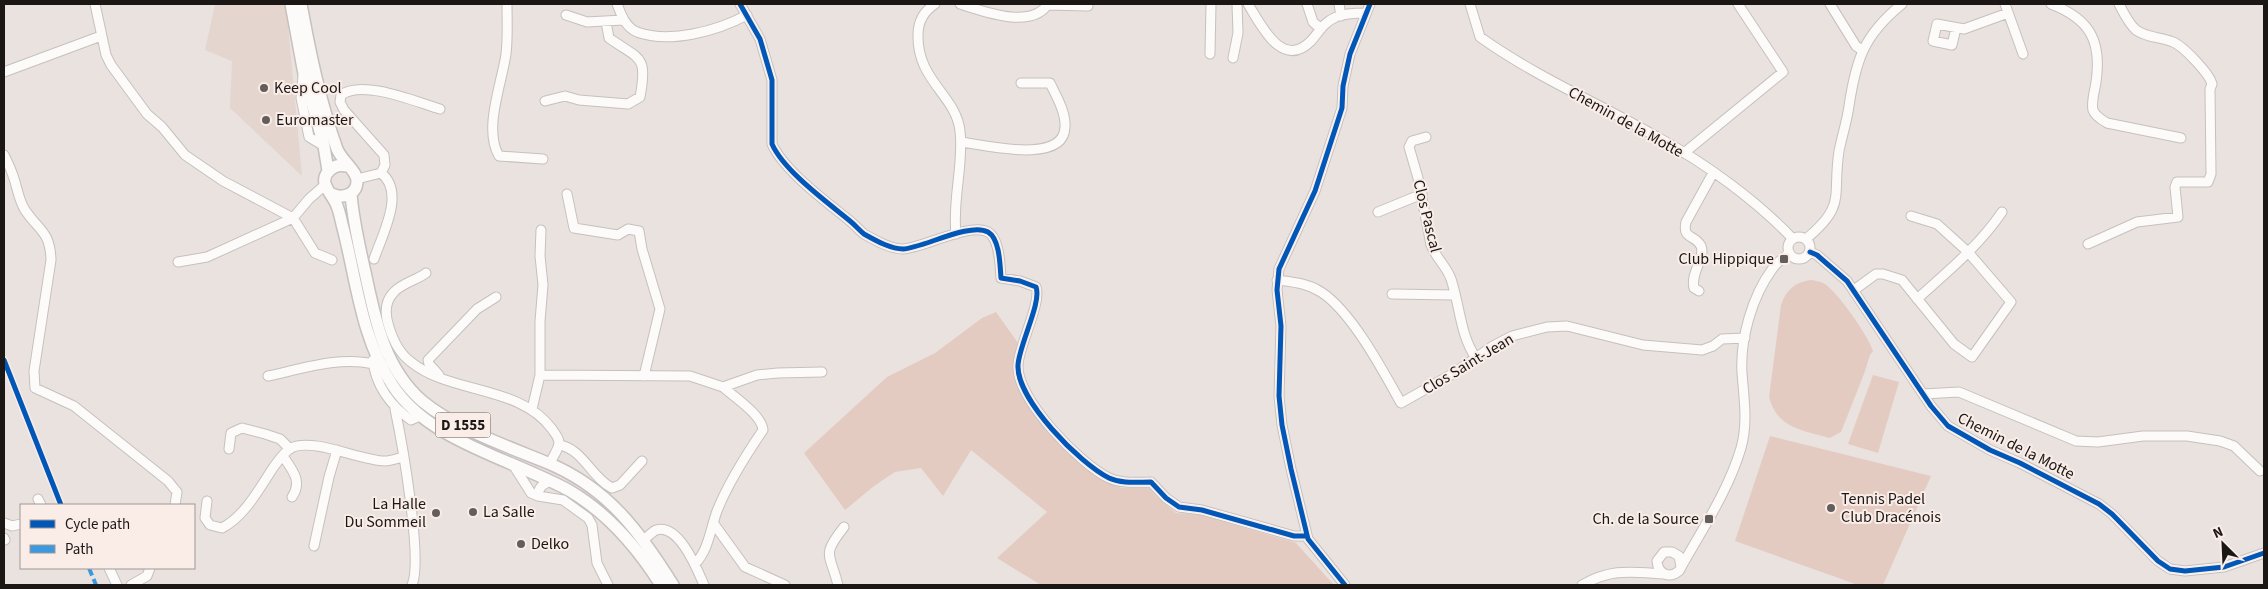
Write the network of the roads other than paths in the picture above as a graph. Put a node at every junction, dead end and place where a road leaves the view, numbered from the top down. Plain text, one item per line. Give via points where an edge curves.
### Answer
1 (94, 4) edge
2 (291, 4) edge
3 (301, 4) edge
4 (507, 4) edge
5 (617, 4) edge
6 (740, 4) edge
7 (935, 4) edge
8 (960, 4) edge
9 (1048, 4) edge
10 (1211, 4) edge
11 (1237, 4) edge
12 (1248, 4) edge
13 (1307, 4) edge
14 (1339, 4) edge
15 (1470, 4) edge
16 (1738, 4) edge
17 (1830, 4) edge
18 (1902, 4) edge
19 (2005, 4) edge
20 (2051, 4) edge
21 (2119, 4) edge
22 (1088, 6) dead end
23 (1368, 8) edge
24 (2008, 13) junction
25 (566, 15) dead end
26 (747, 15) junction
27 (1341, 16) junction
28 (624, 20) junction
29 (606, 22) junction
30 (1956, 28) dead end
31 (1320, 29) junction
32 (102, 36) junction
33 (1862, 50) junction
34 (1210, 54) dead end
35 (2023, 54) dead end
36 (1233, 58) dead end
37 (4, 72) edge
38 (1021, 83) dead end
39 (546, 102) dead end
40 (440, 109) dead end
41 (1426, 137) dead end
42 (2181, 138) dead end
43 (961, 142) junction
44 (1684, 153) junction
45 (4, 155) edge
46 (543, 159) dead end
47 (347, 166) junction
48 (328, 171) junction
49 (381, 173) junction
50 (1713, 174) junction
51 (357, 179) junction
52 (328, 190) junction
53 (351, 194) junction
54 (567, 194) dead end
55 (1422, 194) junction
56 (1378, 212) dead end
57 (2002, 212) dead end
58 (1911, 216) dead end
59 (293, 218) junction
60 (541, 230) dead end
61 (956, 234) junction
62 (1793, 239) junction
63 (1806, 239) junction
64 (2088, 244) dead end
65 (1810, 252) junction
66 (1968, 252) junction
67 (1789, 253) junction
68 (374, 259) dead end
69 (332, 260) dead end
70 (178, 262) dead end
71 (426, 273) dead end
72 (1277, 280) junction
73 (1854, 290) junction
74 (1699, 291) dead end
75 (1392, 294) dead end
76 (1454, 295) junction
77 (496, 297) dead end
78 (1917, 299) junction
79 (1745, 338) junction
80 (372, 347) junction
81 (1476, 358) junction
82 (373, 364) junction
83 (822, 372) dead end
84 (540, 375) junction
85 (268, 376) dead end
86 (644, 376) junction
87 (441, 377) junction
88 (723, 387) junction
89 (1923, 394) junction
90 (395, 409) junction
91 (532, 409) junction
92 (420, 416) junction
93 (559, 444) junction
94 (229, 449) dead end
95 (290, 449) junction
96 (338, 450) junction
97 (283, 456) junction
98 (404, 457) junction
99 (642, 461) dead end
100 (512, 462) junction
101 (550, 463) junction
102 (2260, 470) dead end
103 (551, 481) junction
104 (538, 496) junction
105 (292, 497) dead end
106 (206, 501) dead end
107 (175, 504) edge
108 (4, 523) edge
109 (20, 524) edge
110 (714, 524) junction
111 (844, 526) dead end
112 (1307, 536) junction
113 (644, 540) junction
114 (1694, 542) junction
115 (314, 546) dead end
116 (1674, 552) junction
117 (2264, 553) edge
118 (1657, 561) junction
119 (695, 564) junction
120 (1681, 567) junction
121 (109, 569) edge
122 (150, 569) edge
123 (1642, 573) junction
124 (1664, 574) junction
125 (117, 585) edge
126 (131, 585) edge
127 (412, 585) edge
128 (608, 585) edge
129 (661, 585) edge
130 (673, 585) edge
131 (704, 585) edge
132 (785, 585) edge
133 (838, 585) edge
134 (1345, 585) edge
135 (1582, 585) edge

1 - 32 street
2 - 48 main road
3 - 47 main road via 322,99 338,150
4 - 46 street via 506,54 493,128 494,149 498,156
5 - 28 street
6 - 26 street
7 - 43 street via 924,14 918,26 921,61 955,114
8 - 9 street via 1012,18 1030,16
9 - 22 street
10 - 34 street
11 - 36 street via 1238,33
12 - 31 street via 1271,40 1281,48 1292,51 1306,46
13 - 31 street via 1313,22
14 - 27 street
15 - 44 street, Chemin de la Motte via 1476,30 1489,44
16 - 44 street via 1783,72
17 - 33 street via 1856,46
18 - 33 street via 1883,20
19 - 24 street
20 - 42 street via 2069,11 2088,28 2096,42 2098,65 2093,110 2098,117 2107,123
21 - 64 street via 2134,28 2175,43 2210,77 2211,174 2208,182 2178,182 2175,187 2178,217 2137,222
23 - 27 street
23 - 72 street via 1350,54 1342,108 1315,191
24 - 30 street via 1964,29
24 - 35 street
25 - 29 street via 587,22
26 - 28 street via 702,31 668,37 636,32
26 - 61 street via 760,39 772,80 772,144 786,163 863,233 893,248 904,249
27 - 31 street
28 - 29 street
29 - 39 street via 609,38 634,54 643,65 640,97 628,104 565,96
32 - 37 street
32 - 59 street via 106,56 116,74 185,155 223,181
33 - 63 street via 1851,85 1839,150 1835,206 1825,222
38 - 43 street via 1050,83 1066,127 1063,139 1052,148 1038,151
40 - 49 street via 380,91 347,90 341,95 344,110 384,155 385,165
41 - 55 street, Clos Pascal via 1412,141 1409,147
43 - 61 street via 954,214
44 - 50 street, Chemin de la Motte
45 - 107 street via 25,210 50,247 51,260 34,371 35,388 74,406 168,481 177,492
47 - 48 main road via 334,166
47 - 51 main road
48 - 52 main road via 325,177
49 - 51 street
49 - 68 street via 389,179 392,208
50 - 62 street, Chemin de la Motte via 1758,206
50 - 74 street via 1684,229 1702,247 1692,280 1694,288
51 - 53 main road
52 - 53 main road via 338,197
52 - 59 street via 309,199
52 - 80 main road, D 1555 via 337,205 362,318
53 - 101 main road, D 1555 via 373,311 385,348 403,380 422,401 446,418
54 - 86 street via 574,228 618,235 628,229 639,231 641,235 642,249 660,309
55 - 56 street
55 - 76 street, Clos Pascal via 1431,245 1451,277
57 - 66 street
58 - 66 street via 1937,224
59 - 69 street via 315,252
59 - 70 street via 207,257
60 - 84 street
61 - 112 street via 986,231 995,242 1001,278 1036,287 1036,301 1021,346 1020,376 1036,409 1049,426 1095,470 1119,481 1151,482 1179,507 1202,510 1294,536
62 - 63 street
62 - 67 street
63 - 65 street
65 - 67 street via 1801,259
65 - 73 street, Chemin de la Motte
66 - 78 street
66 - 78 street via 2011,302 1972,357 1954,344
67 - 79 street via 1773,267 1763,283
71 - 87 street via 394,291 385,313 394,341 401,351 411,362
72 - 81 street, Clos Saint-Jean via 1302,283 1337,305 1374,355 1401,404
72 - 112 street via 1281,326 1278,382 1282,425
73 - 78 street via 1876,274 1883,274 1902,280
73 - 89 street, Chemin de la Motte
75 - 76 street
76 - 81 street, Clos Pascal via 1468,347
77 - 87 street via 478,310 428,360
79 - 81 street, Clos Saint-Jean via 1722,339 1702,350 1643,345 1567,326 1547,327 1512,336
79 - 114 street via 1742,362 1746,412 1741,448 1728,480
80 - 82 street
80 - 92 main road, D 1555 via 393,387
82 - 85 street via 328,364
82 - 90 street via 382,391
83 - 88 street via 757,375
84 - 86 street
84 - 91 street
86 - 88 street via 690,376
87 - 91 street
88 - 110 street via 758,417 763,430 717,511
89 - 102 street via 1959,392 2076,441 2098,442 2143,436 2187,436 2220,441 2234,446
89 - 117 street, Chemin de la Motte via 1948,426 2099,504 2170,569 2219,568
90 - 92 street via 411,420
90 - 98 street
91 - 93 street via 546,422
92 - 100 main road, D 1555 via 451,436
93 - 99 street via 574,451 605,485 612,488 620,485
93 - 101 street
94 - 95 street via 231,433 242,428 280,439
95 - 96 street via 300,445
95 - 97 street
96 - 98 street via 375,460
96 - 115 street
97 - 105 street via 298,482
97 - 106 street via 235,522 222,528 210,525 205,518
98 - 127 street via 416,573
100 - 103 main road, D 1555
100 - 104 street via 531,493
101 - 113 main road, D 1555 via 600,493 619,509
103 - 104 street via 544,483
103 - 129 main road, D 1555 via 610,520 635,547
104 - 128 street via 563,500 588,518 592,525 597,564
108 - 109 street
110 - 119 street via 704,554
110 - 132 street via 745,567
111 - 133 street via 829,550 828,558
112 - 134 street via 1319,556
113 - 119 street via 655,530 673,533
113 - 130 main road, D 1555
114 - 116 street
114 - 120 street
116 - 118 street via 1664,552
116 - 120 street via 1681,559
118 - 123 street
118 - 124 street via 1658,569
119 - 131 street
120 - 124 street via 1672,575
121 - 125 street
122 - 126 street via 147,576
123 - 124 street
123 - 135 street via 1613,572

